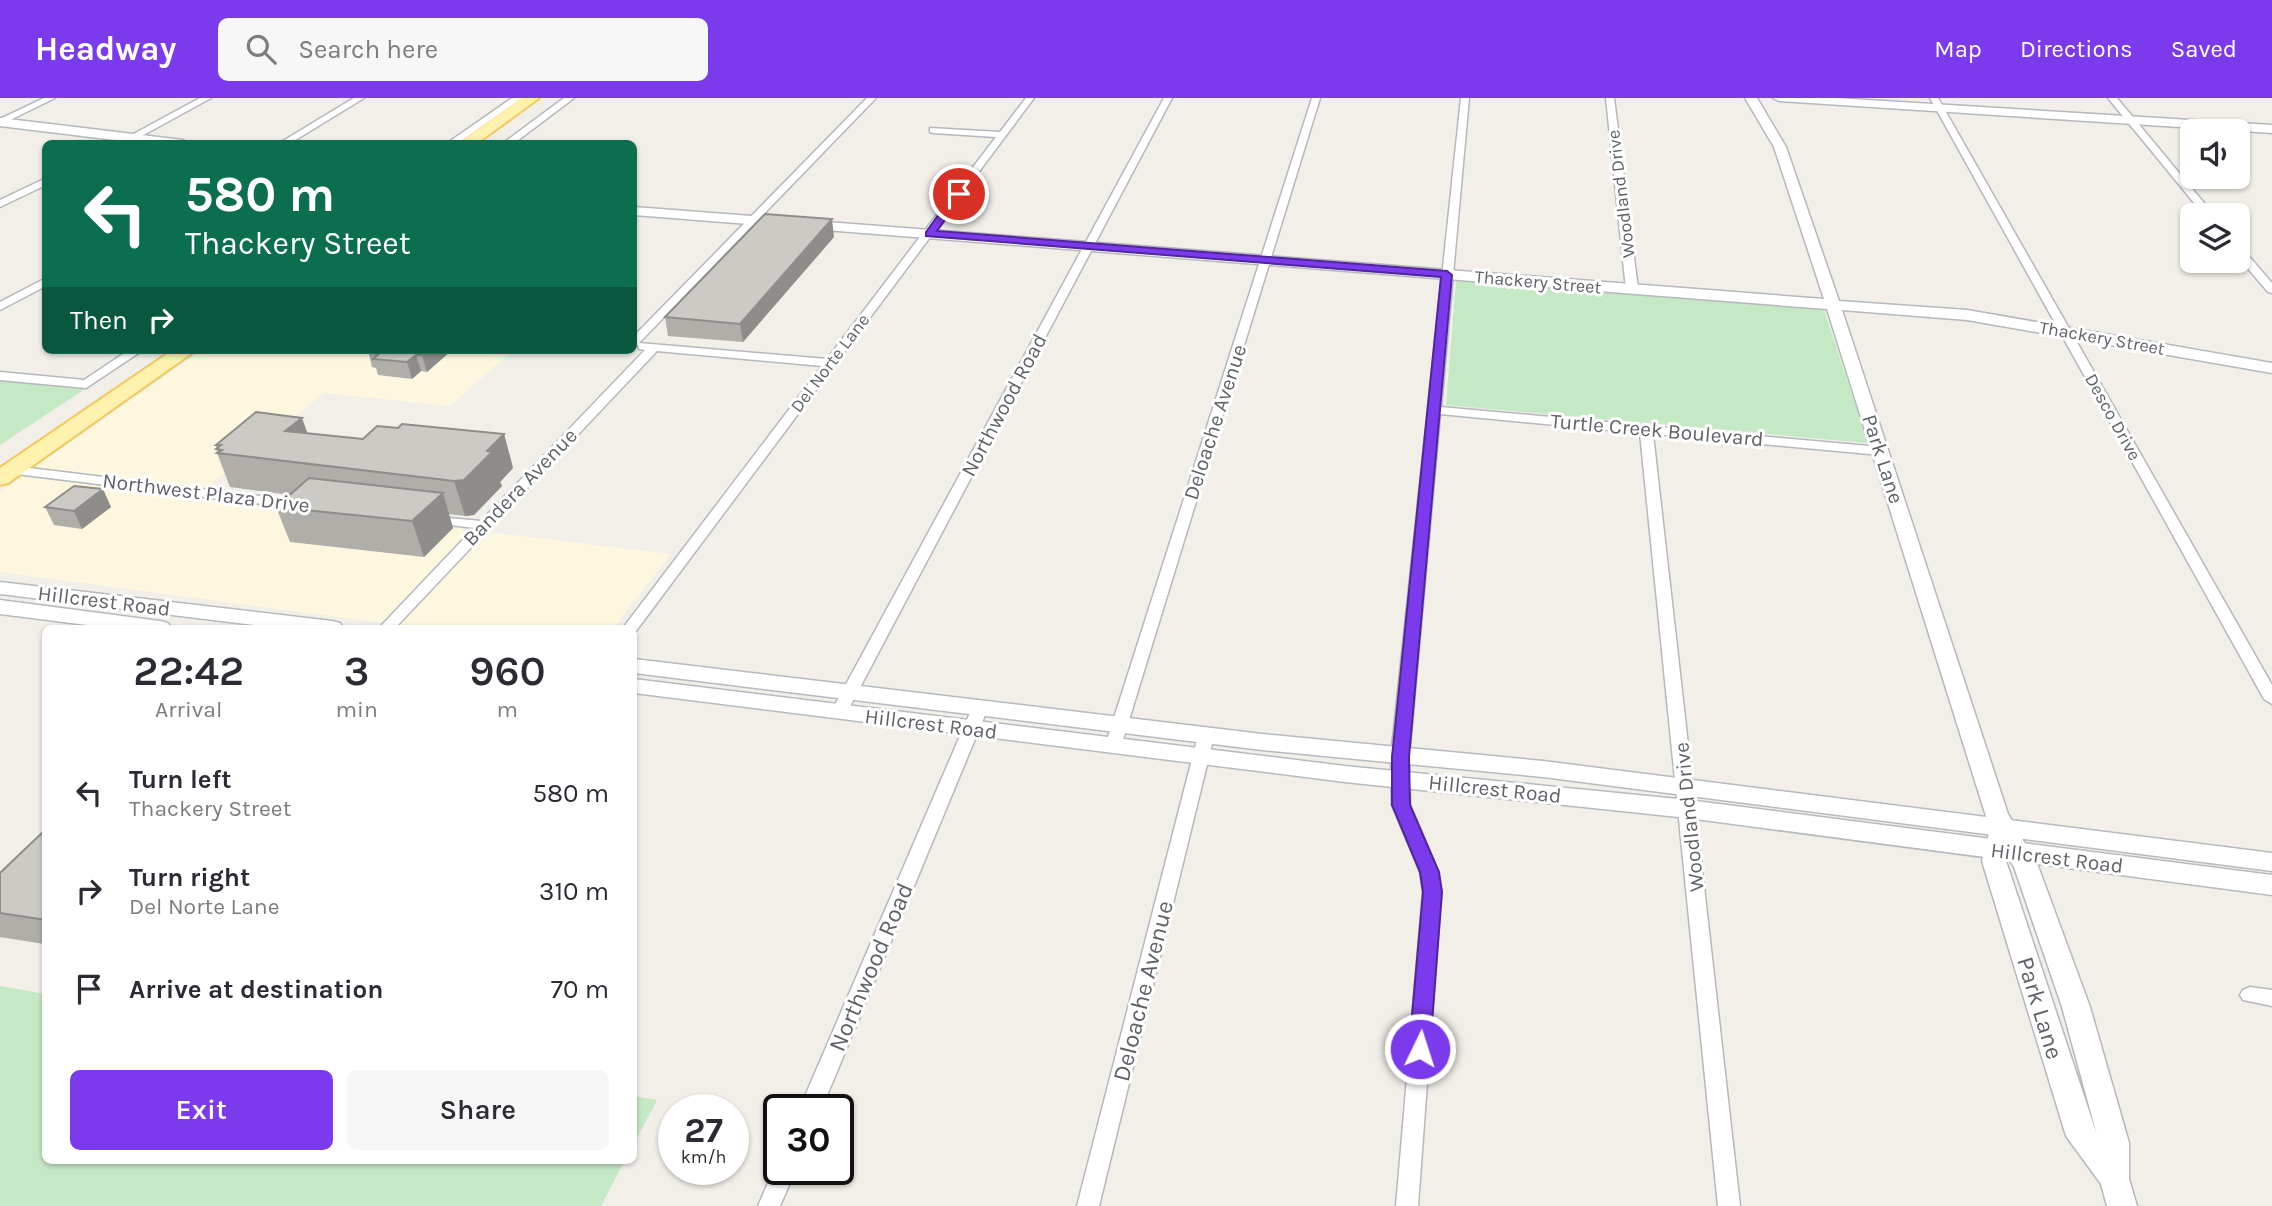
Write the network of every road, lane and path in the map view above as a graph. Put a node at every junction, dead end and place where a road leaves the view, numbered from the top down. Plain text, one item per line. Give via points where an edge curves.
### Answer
1 (51, 98) edge
2 (207, 98) edge
3 (360, 98) edge
4 (518, 98) edge
5 (532, 98) edge
6 (551, 98) edge
7 (570, 98) edge
8 (872, 98) edge
9 (1030, 98) edge
10 (1168, 98) edge
11 (1315, 98) edge
12 (1465, 98) edge
13 (1610, 98) edge
14 (1751, 98) edge
15 (1779, 98) edge
16 (2112, 98) edge
17 (1937, 103) edge
18 (2130, 120) junction
19 (0, 122) edge
20 (2272, 129) edge
21 (933, 130) dead end
22 (1003, 135) junction
23 (117, 140) edge
24 (125, 140) edge
25 (289, 140) edge
26 (456, 140) edge
27 (471, 140) edge
28 (491, 140) edge
29 (512, 140) edge
30 (42, 183) edge
31 (2200, 203) edge
32 (0, 204) edge
33 (637, 211) edge
34 (754, 220) junction
35 (929, 234) junction
36 (1089, 246) junction
37 (1266, 261) junction
38 (2250, 264) edge
39 (1447, 275) junction
40 (42, 283) edge
41 (1632, 289) junction
42 (2272, 290) edge
43 (1834, 305) junction
44 (0, 307) edge
45 (2065, 331) junction
46 (637, 341) edge
47 (637, 344) edge
48 (654, 347) junction
49 (131, 354) edge
50 (154, 354) edge
51 (180, 354) edge
52 (829, 363) junction
53 (2272, 368) edge
54 (0, 376) edge
55 (1433, 410) junction
56 (1646, 429) junction
57 (1880, 451) junction
58 (4, 469) edge
59 (318, 506) edge
60 (414, 517) edge
61 (483, 525) junction
62 (0, 588) edge
63 (66, 596) junction
64 (0, 607) edge
65 (46, 613) junction
66 (228, 622) edge
67 (137, 625) edge
68 (280, 625) edge
69 (390, 625) edge
70 (633, 625) edge
71 (637, 667) edge
72 (637, 686) edge
73 (2272, 699) edge
74 (845, 702) junction
75 (976, 718) junction
76 (1116, 735) junction
77 (1204, 746) junction
78 (1400, 768) junction
79 (1687, 798) junction
80 (2005, 843) junction
81 (2272, 862) edge
82 (2272, 885) edge
83 (2250, 995) dead end
84 (2272, 998) edge
85 (817, 1094) edge
86 (778, 1185) edge
87 (2118, 1193) edge
88 (769, 1206) edge
89 (1088, 1206) edge
90 (1408, 1206) edge
91 (1729, 1206) edge

1 - 19 street
2 - 24 street
3 - 25 street
4 - 26 street
5 - 27 main road
6 - 28 main road
7 - 29 street
8 - 34 street
9 - 22 street, Del Norte Lane
10 - 36 street, Northwood Road
11 - 37 street, Deloache Avenue
12 - 39 street
13 - 41 street, Woodland Drive
14 - 43 street, Park Lane via 1784,157
15 - 17 street
16 - 18 street
17 - 18 street
17 - 45 street, Desco Drive
18 - 20 street
18 - 31 street
19 - 23 street
21 - 22 street
22 - 35 street, Del Norte Lane
30 - 32 street
33 - 34 street, Thackery Street
34 - 35 street, Thackery Street
34 - 46 street
35 - 36 street, Thackery Street
35 - 52 street, Del Norte Lane
36 - 37 street, Thackery Street
36 - 74 street, Northwood Road
37 - 39 street, Thackery Street
37 - 76 street, Deloache Avenue
38 - 42 street
39 - 41 street, Thackery Street
39 - 55 street
40 - 44 street
41 - 43 street, Thackery Street
43 - 45 street, Thackery Street via 1967,316
43 - 57 street, Park Lane
45 - 53 street, Thackery Street
45 - 73 street, Desco Drive
47 - 48 street
48 - 52 street
48 - 61 street, Bandera Avenue
49 - 54 street via 86,384
50 - 58 main road
51 - 58 main road
52 - 70 street, Del Norte Lane
55 - 56 street, Turtle Creek Boulevard
55 - 78 street
56 - 57 street, Turtle Creek Boulevard
56 - 79 street, Woodland Drive
57 - 80 street, Park Lane
58 - 59 street, Northwest Plaza Drive
60 - 61 street
61 - 69 street, Bandera Avenue
62 - 63 main road, Hillcrest Road
63 - 65 main road
63 - 66 main road, Hillcrest Road
64 - 65 main road, Hillcrest Road
65 - 67 main road, Hillcrest Road
66 - 68 main road, Hillcrest Road
71 - 74 main road, Hillcrest Road
72 - 74 main road, Hillcrest Road
74 - 75 main road, Hillcrest Road
75 - 76 main road, Hillcrest Road
75 - 85 street, Northwood Road
76 - 77 main road, Hillcrest Road
77 - 78 main road, Hillcrest Road
77 - 89 street, Deloache Avenue
78 - 79 main road, Hillcrest Road
78 - 90 street via 1401,805 1429,872 1432,892
79 - 80 main road, Hillcrest Road
79 - 91 street, Woodland Drive
80 - 81 main road, Hillcrest Road
80 - 82 main road, Hillcrest Road
80 - 87 street, Park Lane via 1994,861 2081,1136
83 - 84 street
86 - 88 street

